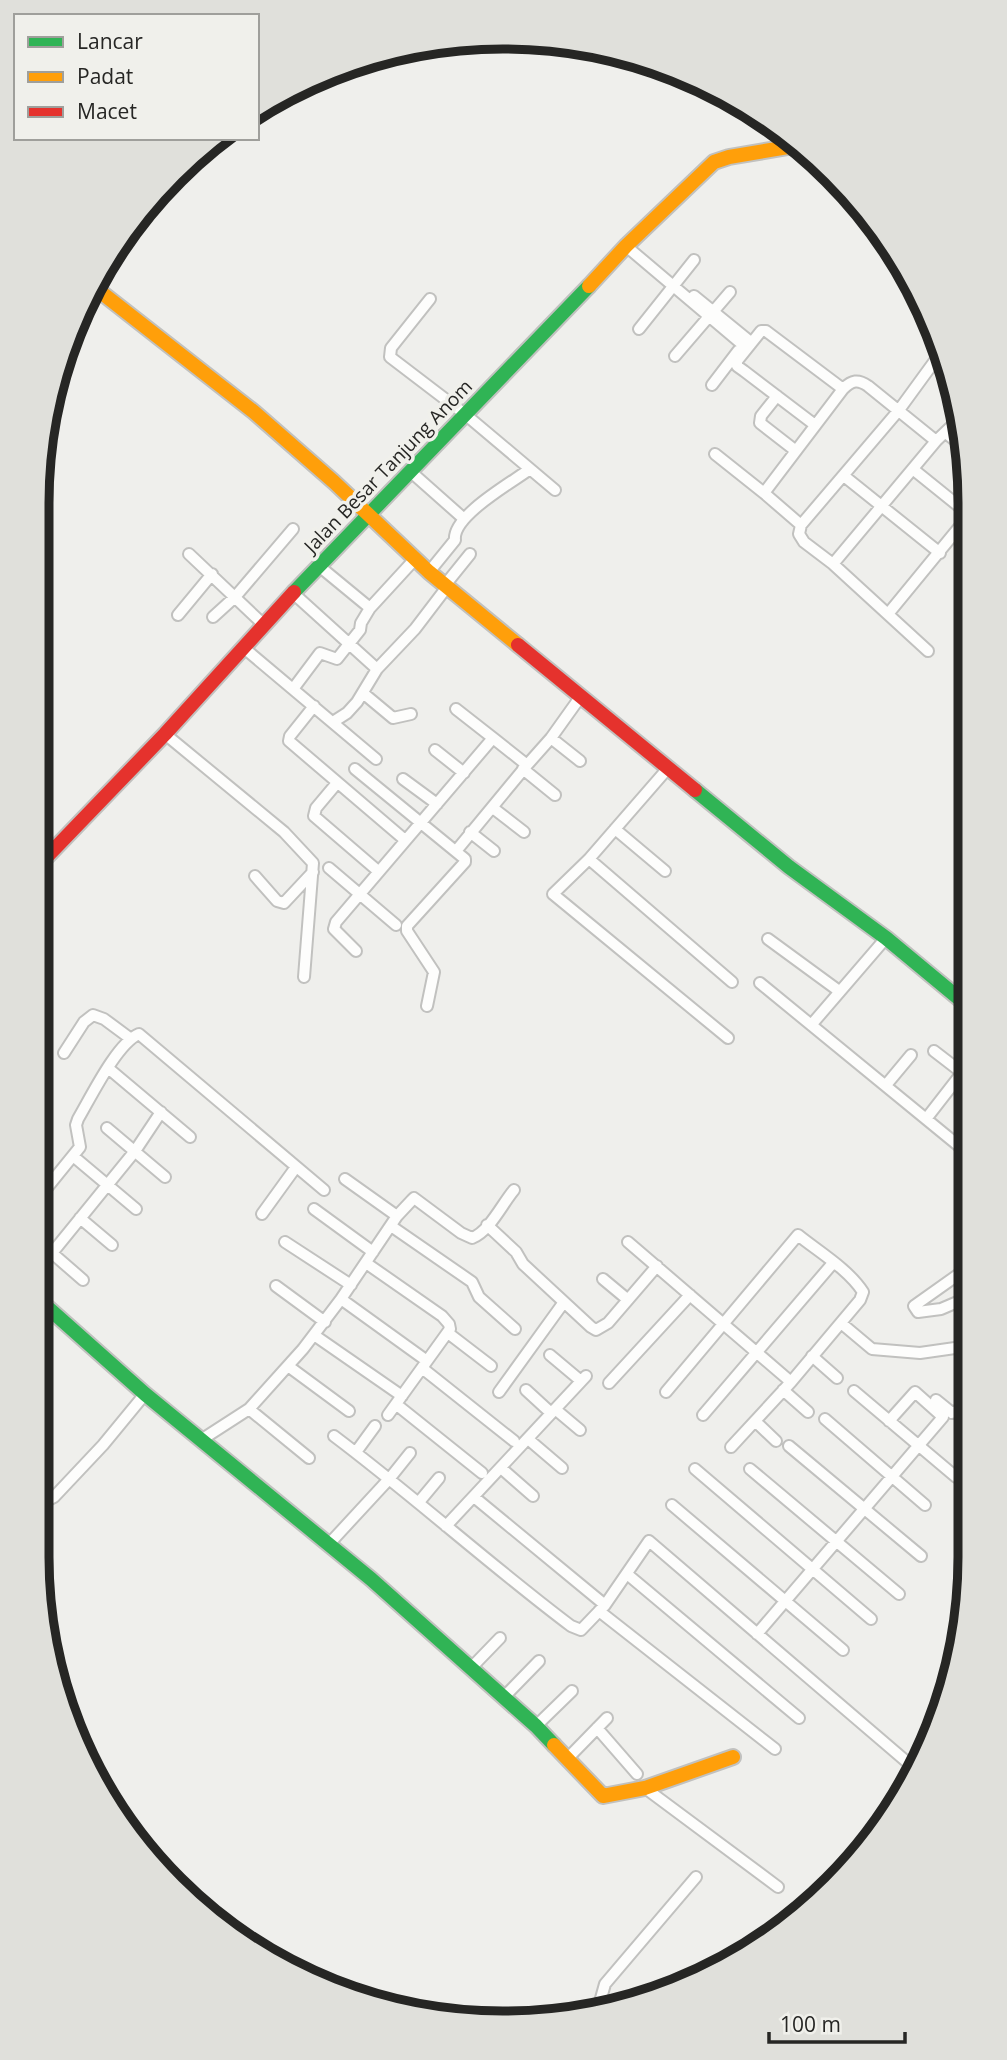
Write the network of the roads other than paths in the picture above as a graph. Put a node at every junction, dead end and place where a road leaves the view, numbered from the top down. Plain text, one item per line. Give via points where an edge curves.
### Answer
1 (785, 147) edge
2 (629, 244) junction
3 (694, 260) dead end
4 (674, 284) junction
5 (101, 292) edge
6 (730, 292) dead end
7 (430, 299) dead end
8 (711, 314) junction
9 (757, 327) dead end
10 (639, 329) dead end
11 (745, 342) junction
12 (675, 356) dead end
13 (935, 360) edge
14 (712, 385) dead end
15 (843, 389) junction
16 (777, 396) junction
17 (899, 410) junction
18 (466, 415) junction
19 (815, 425) junction
20 (951, 427) edge
21 (946, 433) junction
22 (953, 439) edge
23 (936, 441) junction
24 (796, 451) junction
25 (715, 454) dead end
26 (530, 469) junction
27 (914, 470) junction
28 (410, 471) junction
29 (844, 476) junction
30 (555, 490) dead end
31 (764, 493) junction
32 (958, 505) edge
33 (882, 508) junction
34 (369, 515) junction
35 (463, 518) junction
36 (801, 525) junction
37 (293, 528) dead end
38 (958, 530) edge
39 (940, 553) junction
40 (189, 554) dead end
41 (470, 554) dead end
42 (415, 559) junction
43 (833, 564) junction
44 (319, 566) junction
45 (429, 572) junction
46 (212, 574) junction
47 (446, 586) junction
48 (293, 593) junction
49 (235, 597) junction
50 (370, 608) junction
51 (888, 614) junction
52 (178, 615) dead end
53 (213, 617) dead end
54 (265, 626) junction
55 (350, 644) junction
56 (244, 648) junction
57 (928, 651) dead end
58 (377, 669) junction
59 (292, 689) junction
60 (363, 693) junction
61 (581, 696) junction
62 (314, 706) junction
63 (456, 709) dead end
64 (411, 714) dead end
65 (333, 722) junction
66 (165, 734) junction
67 (493, 738) junction
68 (551, 738) junction
69 (435, 750) dead end
70 (376, 759) dead end
71 (580, 761) dead end
72 (525, 767) junction
73 (668, 767) junction
74 (355, 769) dead end
75 (464, 773) junction
76 (403, 779) dead end
77 (337, 783) junction
78 (555, 795) dead end
79 (437, 804) junction
80 (493, 808) junction
81 (422, 822) junction
82 (615, 829) junction
83 (470, 832) junction
84 (524, 832) dead end
85 (405, 840) junction
86 (456, 851) junction
87 (494, 851) dead end
88 (49, 854) edge
89 (589, 859) junction
90 (329, 868) dead end
91 (378, 871) junction
92 (665, 871) dead end
93 (313, 872) junction
94 (255, 876) dead end
95 (359, 895) junction
96 (396, 925) dead end
97 (886, 938) junction
98 (768, 939) dead end
99 (356, 951) dead end
100 (304, 977) dead end
101 (732, 982) dead end
102 (760, 983) dead end
103 (839, 991) junction
104 (958, 998) edge
105 (427, 1006) dead end
106 (812, 1024) junction
107 (728, 1038) dead end
108 (131, 1039) junction
109 (934, 1051) dead end
110 (64, 1053) dead end
111 (911, 1055) dead end
112 (958, 1067) edge
113 (108, 1068) junction
114 (958, 1081) edge
115 (886, 1085) junction
116 (161, 1112) junction
117 (926, 1119) junction
118 (107, 1128) dead end
119 (190, 1137) dead end
120 (958, 1145) edge
121 (135, 1151) junction
122 (73, 1156) junction
123 (296, 1167) junction
124 (165, 1177) dead end
125 (345, 1179) dead end
126 (50, 1183) edge
127 (107, 1186) junction
128 (324, 1190) dead end
129 (514, 1190) dead end
130 (136, 1209) dead end
131 (314, 1209) dead end
132 (262, 1214) dead end
133 (80, 1218) junction
134 (394, 1221) junction
135 (487, 1225) junction
136 (285, 1242) dead end
137 (628, 1242) dead end
138 (112, 1245) dead end
139 (49, 1250) edge
140 (373, 1251) junction
141 (52, 1253) junction
142 (366, 1263) junction
143 (833, 1263) junction
144 (657, 1266) junction
145 (958, 1275) edge
146 (603, 1279) dead end
147 (83, 1280) dead end
148 (351, 1285) junction
149 (276, 1286) dead end
150 (690, 1295) junction
151 (627, 1299) junction
152 (341, 1300) junction
153 (564, 1302) junction
154 (958, 1302) edge
155 (49, 1309) edge
156 (325, 1322) junction
157 (841, 1323) junction
158 (724, 1325) junction
159 (515, 1329) dead end
160 (448, 1333) junction
161 (314, 1335) junction
162 (958, 1348) edge
163 (758, 1352) junction
164 (550, 1355) dead end
165 (812, 1356) junction
166 (425, 1364) junction
167 (288, 1366) junction
168 (491, 1366) dead end
169 (836, 1378) dead end
170 (609, 1383) dead end
171 (787, 1386) junction
172 (526, 1390) dead end
173 (854, 1391) dead end
174 (499, 1392) dead end
175 (666, 1392) dead end
176 (145, 1394) junction
177 (399, 1400) junction
178 (936, 1400) dead end
179 (249, 1409) junction
180 (958, 1410) edge
181 (349, 1411) dead end
182 (553, 1411) junction
183 (808, 1412) dead end
184 (703, 1415) dead end
185 (388, 1416) dead end
186 (825, 1419) dead end
187 (755, 1421) junction
188 (889, 1421) junction
189 (375, 1426) dead end
190 (580, 1430) dead end
191 (334, 1436) dead end
192 (528, 1439) junction
193 (201, 1440) junction
194 (514, 1441) dead end
195 (776, 1441) dead end
196 (918, 1445) junction
197 (789, 1446) dead end
198 (731, 1447) dead end
199 (356, 1452) junction
200 (410, 1453) dead end
201 (309, 1458) dead end
202 (501, 1468) junction
203 (562, 1468) dead end
204 (695, 1469) dead end
205 (750, 1469) dead end
206 (482, 1473) dead end
207 (892, 1476) junction
208 (390, 1478) junction
209 (439, 1478) dead end
210 (956, 1478) dead end
211 (534, 1496) dead end
212 (474, 1497) junction
213 (49, 1498) edge
214 (419, 1502) junction
215 (673, 1505) dead end
216 (925, 1505) dead end
217 (864, 1508) junction
218 (446, 1526) junction
219 (836, 1541) junction
220 (329, 1544) junction
221 (921, 1556) dead end
222 (813, 1570) junction
223 (627, 1574) junction
224 (899, 1594) dead end
225 (786, 1601) junction
226 (602, 1608) junction
227 (871, 1619) dead end
228 (757, 1634) junction
229 (500, 1638) dead end
230 (843, 1650) dead end
231 (539, 1661) dead end
232 (471, 1668) junction
233 (572, 1691) dead end
234 (503, 1698) junction
235 (607, 1718) dead end
236 (799, 1718) dead end
237 (536, 1726) junction
238 (597, 1728) junction
239 (775, 1749) dead end
240 (733, 1757) dead end
241 (567, 1759) junction
242 (908, 1763) edge
243 (637, 1774) dead end
244 (645, 1788) junction
245 (696, 1877) dead end
246 (778, 1887) dead end
247 (600, 2000) edge

1 - 2 street, Jalan Besar Tanjung Anom via 718,159
2 - 4 street
2 - 18 street, Jalan Besar Tanjung Anom
3 - 4 street
4 - 8 street
4 - 10 street
5 - 34 street via 254,412
6 - 8 street
7 - 18 street via 391,348 390,357
8 - 11 street
8 - 12 street
9 - 11 street
11 - 14 street
13 - 17 street
15 - 16 street via 773,334 761,331 737,366
15 - 17 street via 861,382
15 - 19 street
16 - 19 street
16 - 24 street via 760,423
17 - 23 street
17 - 29 street
18 - 26 street
18 - 28 street, Jalan Besar Tanjung Anom
19 - 24 street
20 - 21 street
21 - 22 street
21 - 23 street
23 - 27 street
24 - 31 street
25 - 31 street
26 - 30 street
26 - 35 street
27 - 32 street
27 - 33 street
28 - 34 street, Jalan Besar Tanjung Anom
28 - 35 street
29 - 33 street
29 - 36 street
31 - 36 street
33 - 39 street
33 - 43 street
34 - 42 street
34 - 44 street, Jalan Besar Tanjung Anom
35 - 45 street via 454,532 455,540
36 - 43 street via 799,534 804,542
37 - 49 street
38 - 39 street
39 - 51 street
40 - 46 street
41 - 47 street
42 - 45 street
42 - 50 street
43 - 51 street
44 - 48 street, Jalan Besar Tanjung Anom
44 - 50 street
45 - 47 street
46 - 49 street
46 - 52 street
47 - 58 street via 415,629
47 - 61 street
48 - 54 street, Jalan Besar Tanjung Anom
48 - 55 street
49 - 53 street
49 - 54 street
50 - 55 street
51 - 57 street
54 - 56 street, Jalan Besar Tanjung Anom
55 - 58 street
55 - 59 street via 335,660 320,653
56 - 59 street
56 - 66 street, Jalan Besar Tanjung Anom
58 - 60 street
59 - 62 street
60 - 64 street via 393,718
60 - 65 street
61 - 68 street
61 - 73 street
62 - 65 street
62 - 77 street via 289,741
63 - 67 street
65 - 70 street
66 - 88 street, Jalan Besar Tanjung Anom
66 - 93 street via 284,832 310,858
67 - 72 street
67 - 75 street
68 - 71 street
68 - 72 street
69 - 75 street
72 - 78 street
72 - 80 street
73 - 82 street
73 - 97 street via 789,867
74 - 81 street
75 - 79 street
76 - 79 street
77 - 85 street
77 - 91 street via 314,816
79 - 81 street
80 - 83 street
80 - 84 street
81 - 85 street
81 - 86 street
82 - 89 street
82 - 92 street
83 - 86 street
83 - 87 street
85 - 91 street
86 - 105 street via 465,862 407,926 434,972
89 - 101 street
89 - 107 street via 553,894
90 - 95 street
91 - 95 street
93 - 94 street via 284,903
93 - 100 street
95 - 96 street
95 - 99 street via 334,926
97 - 103 street
97 - 104 street
98 - 103 street
102 - 106 street
103 - 106 street
106 - 115 street
108 - 110 street via 93,1015
108 - 113 street
108 - 123 street via 142,1035
109 - 112 street
111 - 115 street
113 - 116 street
113 - 122 street via 78,1119 81,1144
114 - 117 street
115 - 117 street
116 - 119 street
116 - 121 street
117 - 120 street
118 - 121 street
121 - 124 street
121 - 127 street
122 - 126 street
122 - 127 street
123 - 128 street
123 - 132 street
125 - 134 street
127 - 130 street
127 - 133 street
129 - 135 street
131 - 140 street
133 - 138 street
133 - 141 street
134 - 135 street via 414,1198 467,1237 478,1236
134 - 140 street
134 - 159 street via 472,1282 479,1297
135 - 153 street
136 - 148 street
137 - 144 street
139 - 141 street
140 - 142 street
141 - 147 street
142 - 148 street
142 - 160 street via 442,1316 449,1324
143 - 157 street via 863,1292
143 - 158 street via 798,1236
143 - 163 street
144 - 150 street
144 - 151 street
145 - 154 street via 914,1306 918,1312 941,1310
146 - 151 street
148 - 152 street
149 - 156 street
150 - 158 street
150 - 170 street
151 - 153 street via 608,1323 596,1330
152 - 156 street
152 - 166 street
153 - 174 street
155 - 176 street
156 - 161 street
157 - 162 street via 872,1349 920,1353
157 - 165 street
158 - 163 street
158 - 175 street
160 - 166 street
160 - 168 street
161 - 167 street
161 - 177 street
163 - 171 street
163 - 184 street
164 - 182 street via 584,1379
165 - 169 street
165 - 171 street
166 - 177 street
166 - 194 street
167 - 179 street
167 - 181 street
171 - 183 street
171 - 187 street
172 - 182 street
173 - 188 street
176 - 193 street
176 - 213 street via 103,1445
177 - 185 street
177 - 206 street
178 - 180 street via 952,1413
179 - 193 street
179 - 201 street
182 - 190 street
182 - 192 street
186 - 207 street
187 - 195 street
187 - 198 street
188 - 196 street
188 - 196 street via 915,1392 943,1417
189 - 199 street
191 - 199 street
192 - 202 street
192 - 203 street
193 - 220 street
196 - 207 street
196 - 210 street
197 - 217 street
199 - 208 street
200 - 208 street
202 - 211 street
202 - 212 street
204 - 222 street
205 - 219 street
207 - 216 street
207 - 217 street
208 - 214 street
208 - 220 street
209 - 214 street
212 - 218 street
212 - 226 street
214 - 218 street
215 - 225 street
217 - 219 street
217 - 221 street
218 - 226 street via 571,1626 581,1630
219 - 222 street
219 - 224 street
220 - 232 street
222 - 225 street
222 - 227 street
223 - 226 street
223 - 228 street via 649,1541
223 - 236 street
225 - 228 street
225 - 230 street
226 - 239 street
228 - 242 street
229 - 232 street
231 - 234 street
232 - 234 street
233 - 237 street
234 - 237 street
235 - 238 street
237 - 241 street
238 - 241 street
238 - 243 street
240 - 244 street
241 - 244 street via 603,1796
244 - 246 street
245 - 247 street via 605,1984

